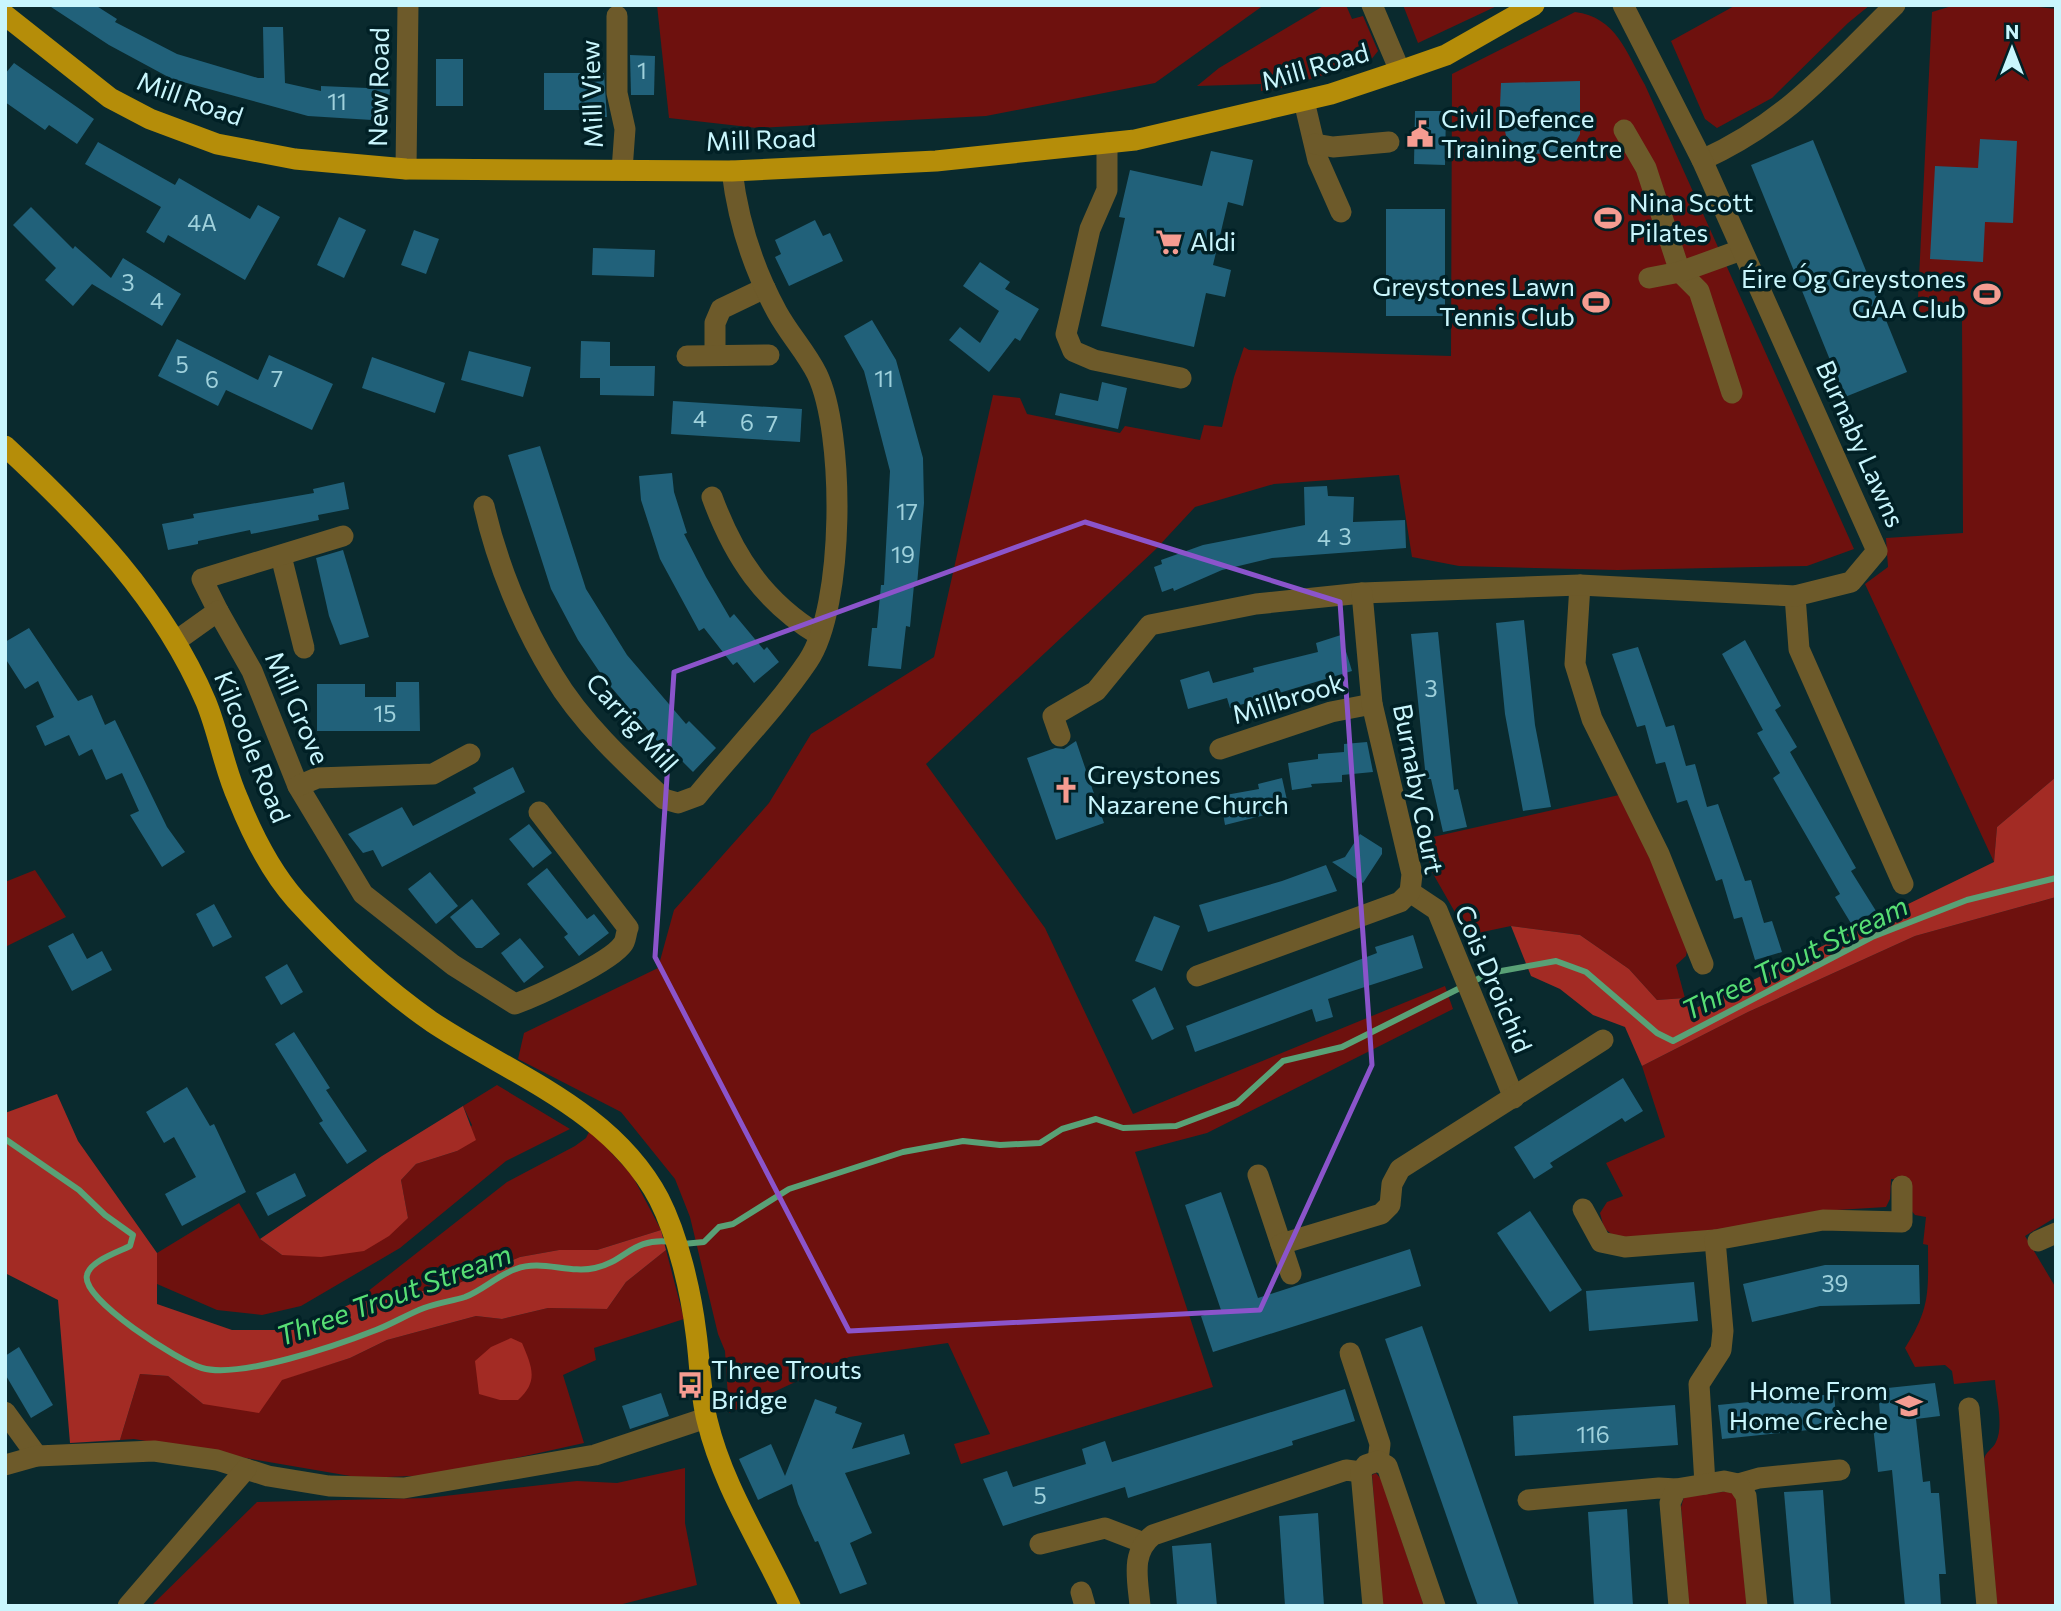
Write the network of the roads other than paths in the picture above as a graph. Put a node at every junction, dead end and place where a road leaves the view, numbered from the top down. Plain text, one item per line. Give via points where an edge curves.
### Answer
1 (408, 5) edge
2 (1372, 5) edge
3 (1534, 5) edge
4 (1623, 5) edge
5 (1895, 5) edge
6 (5, 15) edge
7 (617, 16) dead end
8 (1400, 71) junction
9 (1304, 100) junction
10 (1624, 130) dead end
11 (1389, 142) dead end
12 (1107, 143) junction
13 (1315, 144) junction
14 (1702, 160) junction
15 (406, 169) junction
16 (622, 170) junction
17 (732, 171) junction
18 (1340, 212) dead end
19 (1741, 250) junction
20 (1680, 272) junction
21 (1649, 278) dead end
22 (765, 288) junction
23 (715, 355) junction
24 (769, 355) dead end
25 (687, 356) dead end
26 (1181, 378) dead end
27 (1732, 393) dead end
28 (5, 446) edge
29 (712, 497) dead end
30 (484, 506) dead end
31 (343, 536) dead end
32 (281, 556) junction
33 (1580, 585) junction
34 (1362, 593) junction
35 (1795, 596) junction
36 (218, 611) junction
37 (819, 635) junction
38 (176, 640) junction
39 (303, 648) dead end
40 (1372, 704) junction
41 (1060, 736) dead end
42 (1220, 749) dead end
43 (470, 754) dead end
44 (298, 786) junction
45 (538, 812) dead end
46 (1903, 884) dead end
47 (1410, 891) junction
48 (1703, 964) dead end
49 (1197, 975) dead end
50 (1603, 1040) dead end
51 (1514, 1098) junction
52 (1258, 1175) dead end
53 (1902, 1186) dead end
54 (1583, 1209) dead end
55 (1715, 1240) junction
56 (1281, 1244) junction
57 (1292, 1275) dead end
58 (1350, 1353) dead end
59 (1969, 1408) dead end
60 (5, 1412) edge
61 (706, 1418) junction
62 (37, 1456) junction
63 (5, 1465) edge
64 (1369, 1467) junction
65 (246, 1469) junction
66 (1840, 1470) dead end
67 (1705, 1484) junction
68 (1738, 1484) junction
69 (1676, 1489) junction
70 (1528, 1500) dead end
71 (1144, 1543) junction
72 (1040, 1544) dead end
73 (128, 1606) edge
74 (790, 1606) edge
75 (1140, 1606) edge
76 (1373, 1606) edge
77 (1435, 1606) edge
78 (1679, 1606) edge
79 (1757, 1606) edge
80 (1987, 1606) edge

1 - 15 street, New Road
2 - 8 street
3 - 8 main road, Mill Road via 1446,55
4 - 14 street, Burnaby Lawns
5 - 14 street via 1789,109 1743,141
6 - 15 main road, Mill Road via 110,99 163,124 217,144 295,159
7 - 16 street, Mill View via 617,93 625,129
8 - 9 main road, Mill Road
9 - 12 main road, Mill Road
9 - 13 street
10 - 20 street via 1646,168
11 - 13 street
12 - 17 main road, Mill Road via 936,161
12 - 26 street via 1107,190 1090,229 1066,334 1073,351 1094,360
13 - 18 street
14 - 19 street, Burnaby Lawns
15 - 16 main road, Mill Road
16 - 17 main road, Mill Road
17 - 22 street, Carrig Mill via 736,200
19 - 20 street
19 - 35 street, Burnaby Lawns via 1877,551 1851,582
20 - 21 street
20 - 27 street via 1699,291
22 - 23 street via 721,309 715,323
22 - 37 street, Carrig Mill via 819,378 831,427 838,516 833,581
23 - 24 street
23 - 25 street
28 - 38 main road, Kilcoole Road via 60,495 131,576
29 - 37 street via 733,546 760,586 783,612
30 - 37 street, Carrig Mill via 500,564 553,676 593,729 664,799 678,803 697,796 810,659
31 - 32 street, Mill Grove
32 - 36 street, Mill Grove via 202,579
32 - 39 street, Mill Grove
33 - 34 street, Burnaby Lawns
33 - 35 street, Burnaby Lawns
33 - 48 street via 1575,664 1592,719 1659,854
34 - 40 street, Burnaby Court
34 - 41 street, Burnaby Lawns via 1256,604 1150,625 1096,691 1053,716
35 - 46 street via 1799,649
36 - 38 street
36 - 44 street, Mill Grove via 252,671
38 - 61 main road, Kilcoole Road via 207,704 238,799 275,871 295,898 376,980 433,1023 591,1117 630,1159 661,1203 686,1276
40 - 42 street, Millbrook via 1331,712
40 - 47 street, Burnaby Court via 1412,874
43 - 44 street, Mill Grove via 433,774 317,778
44 - 45 street via 363,894 453,965 515,1004 591,967 623,945 628,928
47 - 49 street, Burnaby Court via 1400,902
47 - 51 street, Cois Droichid via 1437,910
50 - 51 street, Cois Droichid
51 - 56 street, Cois Droichid via 1400,1169 1392,1184 1390,1205 1381,1214
52 - 56 street
53 - 55 street via 1902,1222 1823,1220
54 - 55 street via 1601,1242 1625,1247
55 - 67 street via 1723,1331 1721,1350 1699,1384
56 - 57 street
58 - 64 street via 1380,1444
59 - 80 street
60 - 62 street
61 - 65 street via 595,1455 404,1488 329,1486
61 - 74 main road via 728,1487
62 - 63 street
62 - 65 street via 154,1451
64 - 71 street via 1346,1470 1153,1535
64 - 76 street
64 - 77 street via 1387,1466
65 - 73 street
66 - 68 street
67 - 68 street
67 - 69 street
68 - 79 street via 1746,1496
69 - 70 street
69 - 78 street via 1670,1503
71 - 72 street via 1105,1528
71 - 75 street via 1137,1568

